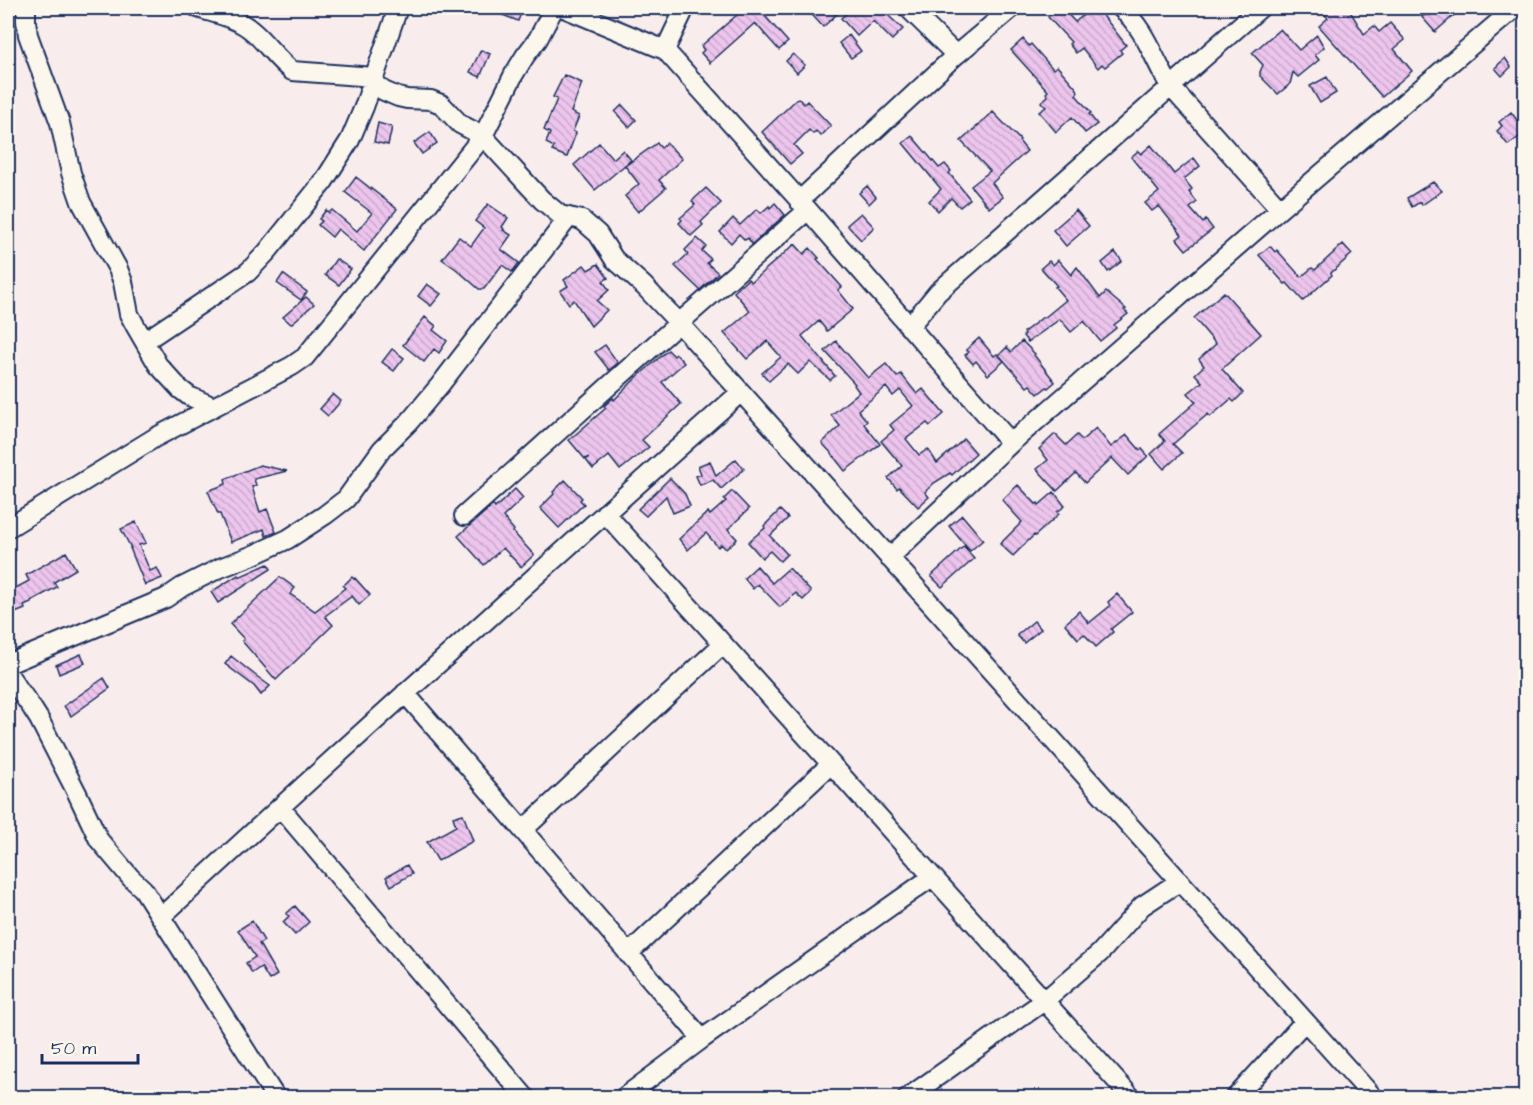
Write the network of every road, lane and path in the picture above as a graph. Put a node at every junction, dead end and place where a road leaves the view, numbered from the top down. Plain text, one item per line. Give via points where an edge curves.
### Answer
1 (26, 8) edge
2 (198, 8) edge
3 (398, 8) edge
4 (554, 8) edge
5 (564, 8) edge
6 (685, 8) edge
7 (908, 8) edge
8 (1012, 8) edge
9 (1121, 8) edge
10 (1260, 8) edge
11 (1515, 8) edge
12 (665, 50) junction
13 (956, 55) junction
14 (373, 80) junction
15 (1170, 86) junction
16 (483, 136) junction
17 (803, 205) junction
18 (1280, 209) junction
19 (569, 217) junction
20 (679, 323) junction
21 (909, 327) junction
22 (145, 341) junction
23 (741, 392) junction
24 (214, 407) junction
25 (1011, 443) junction
26 (605, 513) junction
27 (464, 516) dead end
28 (8, 528) edge
29 (889, 558) junction
30 (723, 644) junction
31 (8, 664) edge
32 (8, 674) edge
33 (405, 693) junction
34 (831, 764) junction
35 (280, 807) junction
36 (523, 830) junction
37 (932, 877) junction
38 (1180, 881) junction
39 (162, 916) junction
40 (628, 954) junction
41 (1044, 1001) junction
42 (1305, 1021) junction
43 (702, 1039) junction
44 (276, 1098) edge
45 (526, 1098) edge
46 (623, 1098) edge
47 (907, 1098) edge
48 (1132, 1098) edge
49 (1235, 1098) edge
50 (1374, 1098) edge

1 - 22 street via 28,35 60,123 81,202 118,269 129,314
2 - 14 street via 242,23 292,71
3 - 14 street
4 - 16 street
5 - 12 street
6 - 12 street
7 - 13 street
8 - 13 street
9 - 15 street via 1142,31
10 - 15 street
11 - 18 street
12 - 17 street
13 - 17 street
14 - 16 street via 398,97 441,104 460,124
14 - 22 street via 350,140 324,182 267,252 232,284
15 - 18 street
15 - 21 street via 938,292
16 - 19 street via 542,200 560,215
16 - 24 street via 305,357
17 - 20 street
17 - 21 street
18 - 25 street
19 - 20 street via 582,220 598,234 614,259
19 - 31 street via 440,385 382,449 346,499 288,539 219,568 166,598
20 - 23 street
20 - 27 street
21 - 25 street
22 - 24 street via 158,364 180,389
23 - 26 street
23 - 29 street
24 - 28 street via 156,437
25 - 29 street
26 - 30 street
26 - 33 street
29 - 38 street
30 - 34 street
30 - 36 street
32 - 39 street via 39,719 99,840
33 - 35 street
33 - 36 street
34 - 37 street
34 - 40 street
35 - 39 street
35 - 45 street
36 - 40 street
37 - 41 street
37 - 43 street
38 - 41 street via 1142,906 1100,953
38 - 42 street
39 - 44 street
40 - 43 street
41 - 47 street
41 - 48 street
42 - 49 street
42 - 50 street
43 - 46 street

